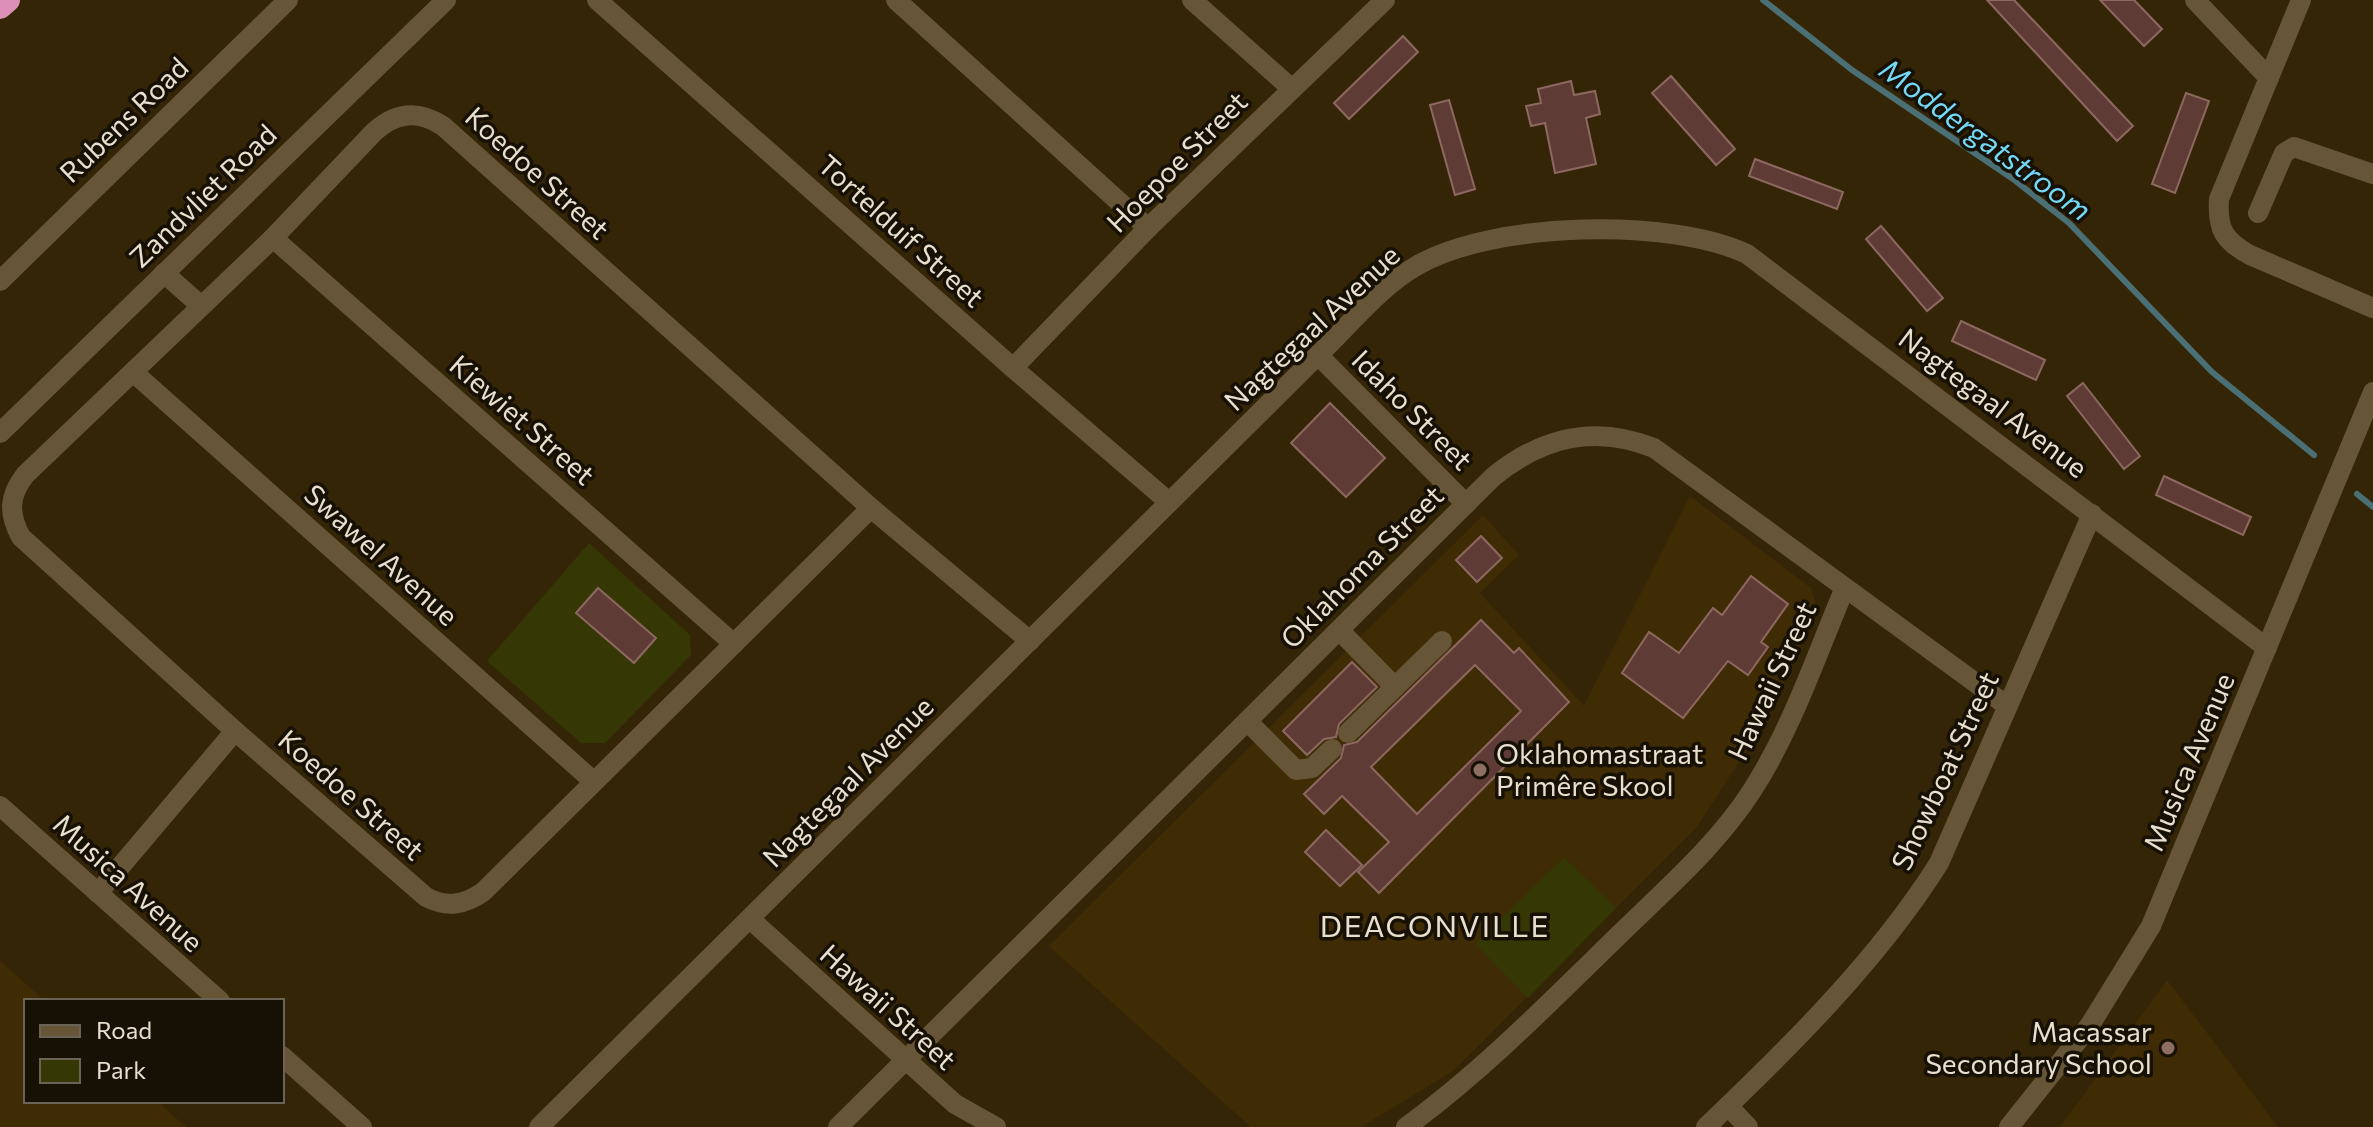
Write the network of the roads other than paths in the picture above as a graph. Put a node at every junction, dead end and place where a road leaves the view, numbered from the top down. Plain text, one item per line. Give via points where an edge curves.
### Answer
1 (8, 0) edge
2 (288, 0) edge
3 (446, 0) edge
4 (597, 0) edge
5 (896, 0) edge
6 (1192, 0) edge
7 (1385, 0) edge
8 (2195, 0) edge
9 (2301, 0) edge
10 (0, 7) edge
11 (2269, 78) junction
12 (1291, 88) junction
13 (2373, 174) edge
14 (2258, 213) dead end
15 (1148, 228) junction
16 (273, 238) junction
17 (164, 273) junction
18 (0, 281) edge
19 (200, 305) junction
20 (2373, 308) edge
21 (1318, 355) junction
22 (1013, 368) junction
23 (133, 372) junction
24 (2373, 392) edge
25 (0, 433) edge
26 (1169, 502) junction
27 (1466, 504) junction
28 (871, 508) junction
29 (2092, 514) junction
30 (1844, 590) junction
31 (1339, 630) junction
32 (1030, 641) junction
33 (1442, 641) dead end
34 (734, 644) junction
35 (2267, 648) junction
36 (1395, 687) junction
37 (2006, 705) junction
38 (1247, 721) junction
39 (235, 731) junction
40 (1348, 733) dead end
41 (1332, 749) dead end
42 (592, 780) junction
43 (0, 806) edge
44 (98, 893) junction
45 (750, 919) junction
46 (218, 999) edge
47 (284, 1058) edge
48 (906, 1061) junction
49 (1728, 1106) junction
50 (362, 1127) edge
51 (539, 1127) edge
52 (838, 1127) edge
53 (996, 1127) edge
54 (1406, 1127) edge
55 (1706, 1127) edge
56 (1748, 1127) edge
57 (2009, 1127) edge

1 - 10 highway
2 - 18 street, Rubens Road
3 - 17 street, Zandvliet Road
4 - 22 street, Tortelduif Street
5 - 15 street
6 - 12 street
7 - 12 street, Hoepoe Street
8 - 11 street
9 - 11 street
11 - 20 street via 2219,199 2219,226 2234,246 2250,255
12 - 15 street, Hoepoe Street
13 - 14 street via 2294,147 2284,153
15 - 22 street, Hoepoe Street
16 - 19 street, Koedoe Street
16 - 28 street, Koedoe Street via 384,123 406,114 434,120
16 - 34 street, Kiewiet Street
17 - 19 street
17 - 25 street, Zandvliet Road
19 - 23 street, Koedoe Street
21 - 26 street, Nagtegaal Avenue
21 - 27 street, Idaho Street
21 - 29 street, Nagtegaal Avenue via 1396,281 1451,251 1585,230 1697,237 1729,245 1769,268
22 - 26 street, Tortelduif Street
23 - 39 street, Koedoe Street via 25,475 12,497 14,524 21,537
23 - 42 street, Swawel Avenue
24 - 35 street, Musica Avenue
26 - 32 street, Nagtegaal Avenue
27 - 30 street, Oklahoma Street via 1501,470 1537,446 1578,436 1617,437 1671,458
27 - 31 street, Oklahoma Street
28 - 32 street, Koedoe Street
28 - 34 street, Koedoe Street
29 - 35 street, Nagtegaal Avenue
29 - 37 street, Showboat Street
30 - 37 street, Oklahoma Street
30 - 54 street, Hawaii Street via 1766,766 1728,822 1527,1026
31 - 36 street
31 - 38 street, Oklahoma Street
32 - 45 street, Nagtegaal Avenue
33 - 36 street
34 - 42 street, Koedoe Street
35 - 57 street, Musica Avenue via 2151,926 2090,1025
36 - 40 street
37 - 49 street, Showboat Street via 1939,863 1910,908
38 - 41 street via 1296,770 1312,768
38 - 48 street, Oklahoma Street
39 - 42 street, Koedoe Street via 426,897 448,904 483,892
39 - 44 street
43 - 44 street, Musica Avenue
44 - 46 street, Musica Avenue
45 - 48 street, Hawaii Street
45 - 51 street, Nagtegaal Avenue
47 - 50 street
48 - 52 street, Oklahoma Street
48 - 53 street, Hawaii Street via 955,1104
49 - 55 street, Showboat Street
49 - 56 street

